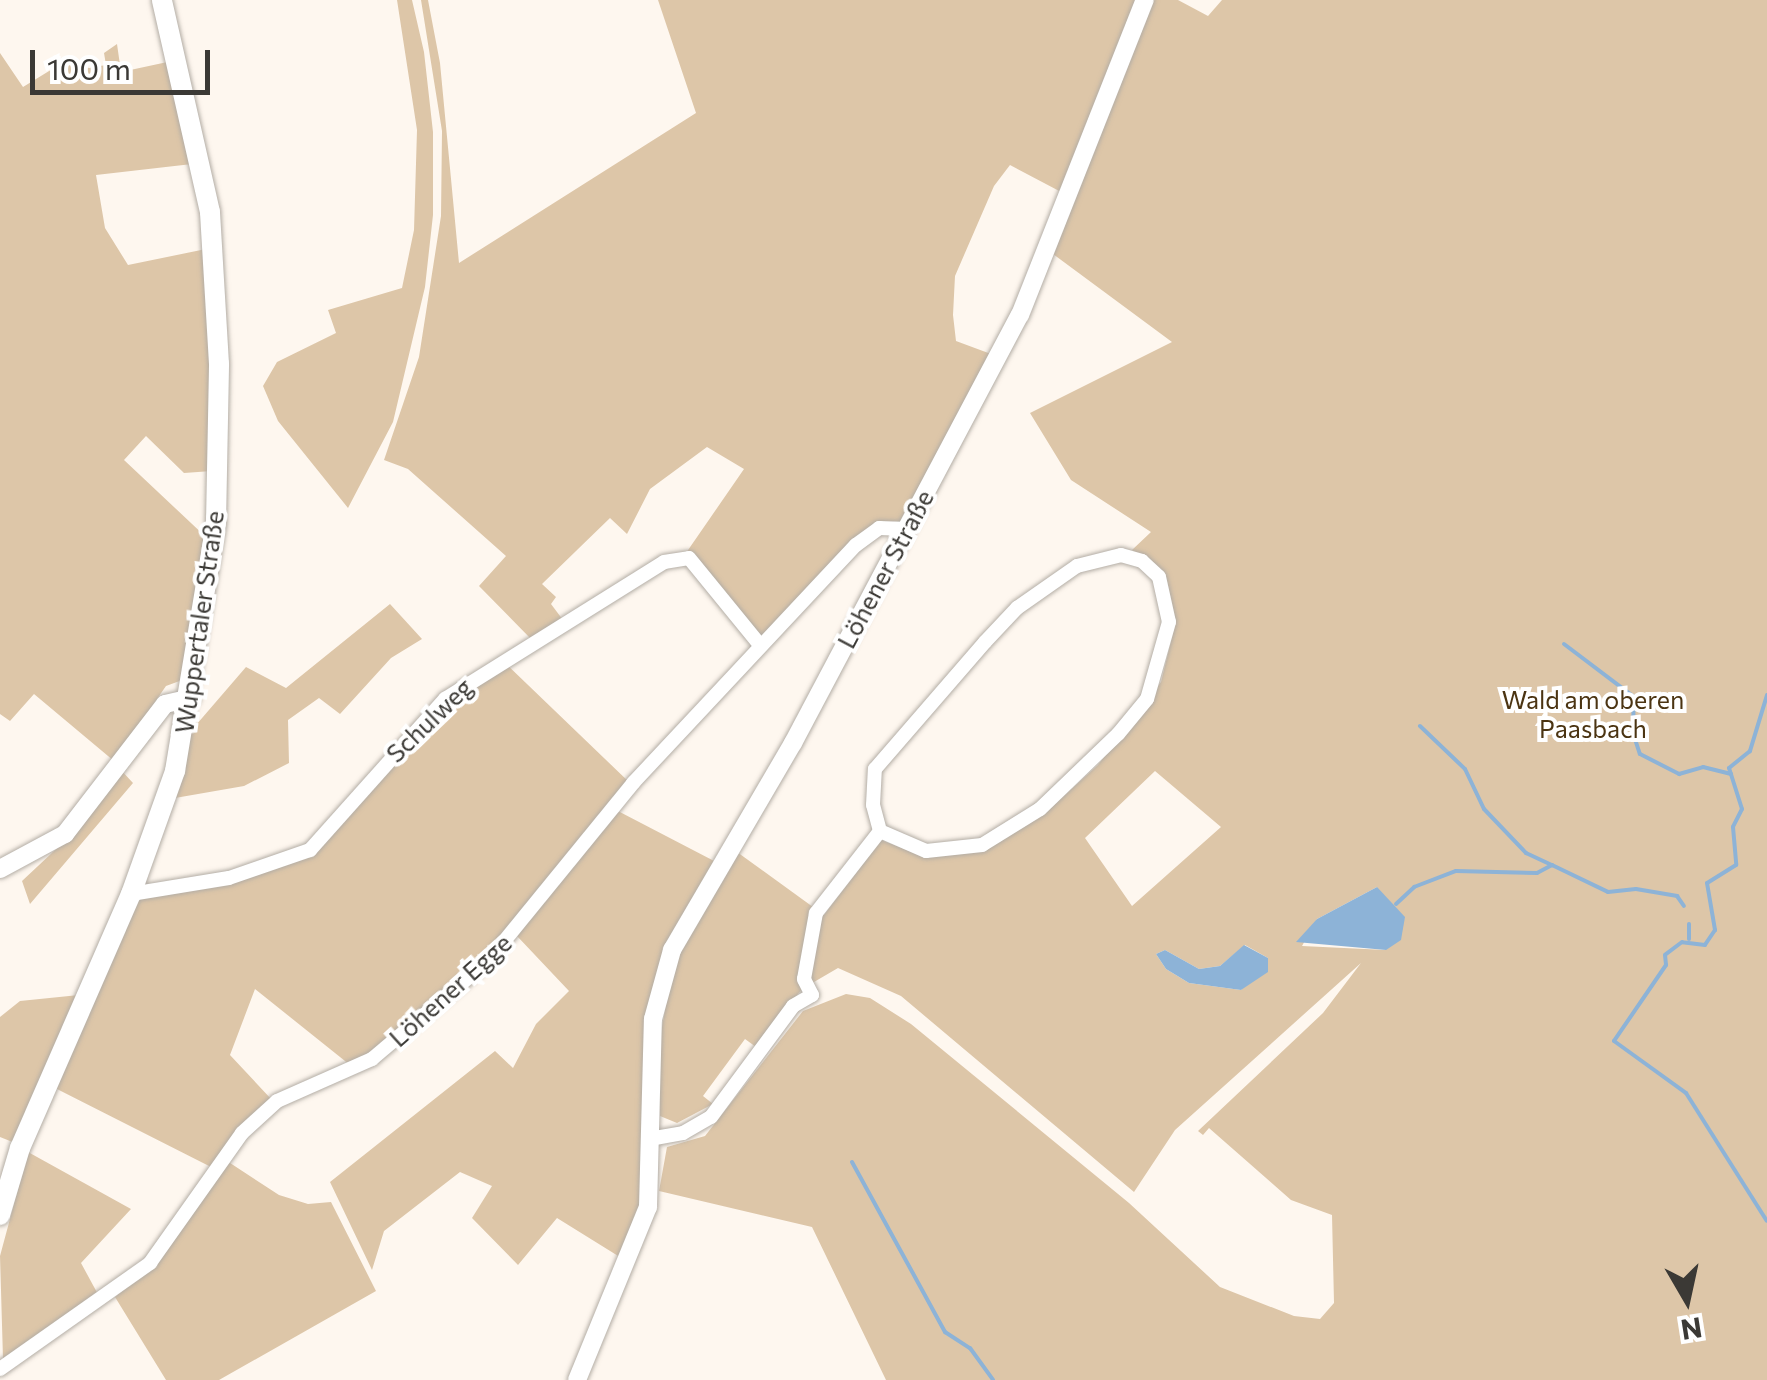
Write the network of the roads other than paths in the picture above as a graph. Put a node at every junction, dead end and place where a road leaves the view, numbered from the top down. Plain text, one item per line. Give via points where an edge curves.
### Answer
1 (162, 0) edge
2 (1144, 0) edge
3 (906, 530) junction
4 (760, 645) junction
5 (191, 698) junction
6 (880, 831) junction
7 (0, 869) edge
8 (132, 894) junction
9 (654, 1138) junction
10 (0, 1214) edge
11 (0, 1369) edge
12 (577, 1380) edge

1 - 5 main road, Wuppertaler Straße via 210,212 216,298 216,523
2 - 3 street, Löhener Straße via 1020,316
3 - 4 street, Löhener Egge via 879,528 856,545
3 - 9 street, Löhener Straße via 672,950 650,1057
4 - 8 street, Schulweg via 689,558 664,562 445,699 310,850 230,878
4 - 11 street, Löhener Egge via 633,783 488,961 372,1059 277,1101 242,1133 150,1263
5 - 7 street via 165,704 66,834
5 - 8 main road, Wuppertaler Straße via 175,772
6 - 6 street via 926,851 982,844 1040,809 1090,764 1146,699 1168,622 1159,578 1142,561 1121,555 1077,566 1018,608 876,768 873,805
6 - 9 street via 816,913 804,979 812,994 793,1006 711,1117 683,1133
8 - 10 main road, Wuppertaler Straße via 20,1148
9 - 12 street, Löhener Straße via 638,1244

